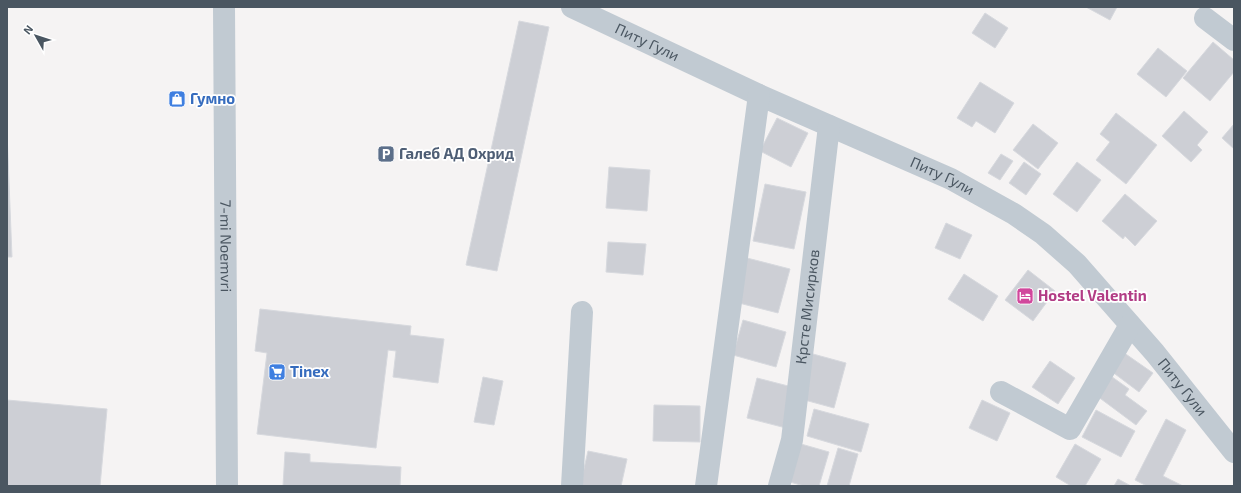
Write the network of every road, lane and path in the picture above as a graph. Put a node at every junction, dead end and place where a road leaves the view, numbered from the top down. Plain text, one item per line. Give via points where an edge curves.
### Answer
1 (224, 7) edge
2 (572, 7) edge
3 (1205, 18) dead end
4 (1233, 38) edge
5 (758, 95) junction
6 (829, 126) junction
7 (582, 312) dead end
8 (1130, 325) junction
9 (1001, 392) dead end
10 (1234, 452) edge
11 (227, 486) edge
12 (572, 486) edge
13 (706, 486) edge
14 (779, 486) edge

1 - 11 street, 7-mi Noemvri
2 - 5 street, Питу Гули
3 - 4 street
5 - 6 street, Питу Гули
5 - 13 street
6 - 8 street, Питу Гули via 951,179 1014,214 1043,234 1077,264
6 - 14 street, Крсте Мисирков via 792,440
7 - 12 street
8 - 9 street via 1070,430
8 - 10 street, Питу Гули via 1155,352

